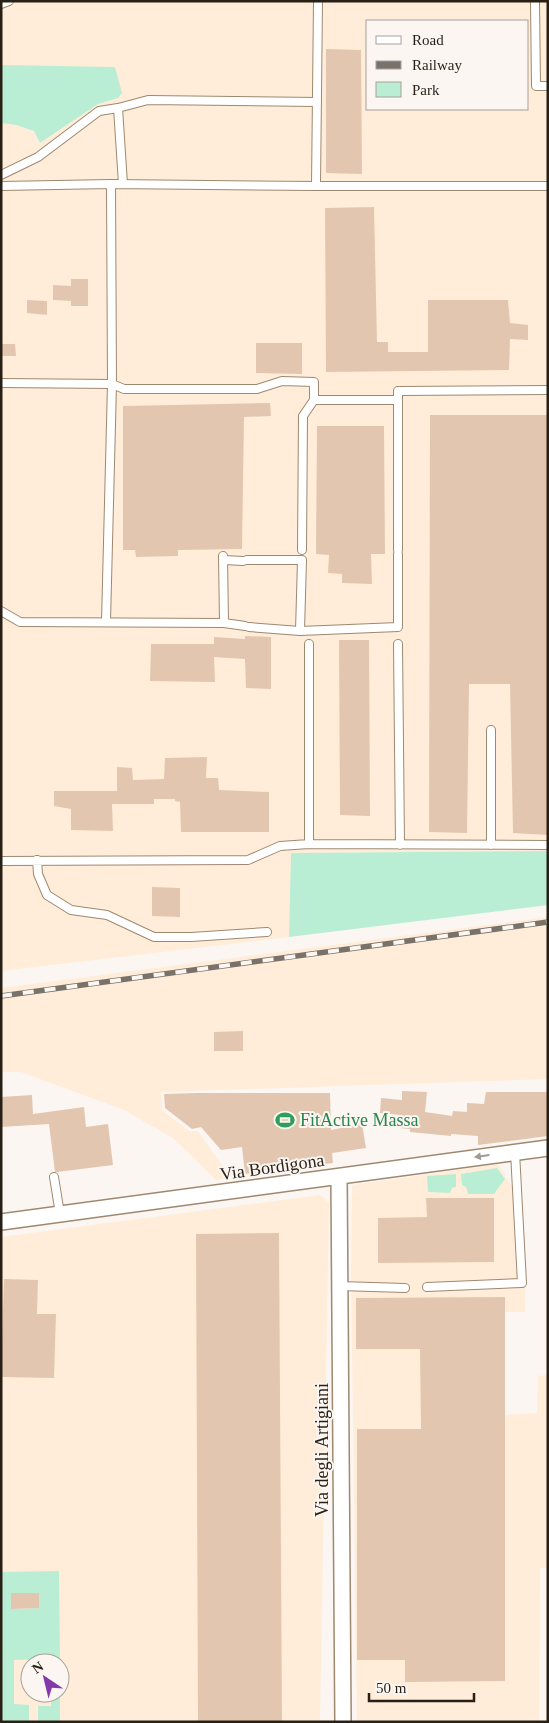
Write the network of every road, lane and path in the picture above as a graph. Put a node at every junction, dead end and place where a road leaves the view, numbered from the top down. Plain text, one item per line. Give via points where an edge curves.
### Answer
1 (9, 1) edge
2 (318, 1) edge
3 (535, 1) edge
4 (1, 4) edge
5 (548, 86) edge
6 (317, 102) junction
7 (118, 108) junction
8 (1, 175) edge
9 (111, 184) junction
10 (123, 184) junction
11 (1, 186) edge
12 (316, 186) junction
13 (548, 186) edge
14 (1, 383) edge
15 (112, 384) junction
16 (548, 390) edge
17 (314, 400) junction
18 (398, 400) junction
19 (301, 555) junction
20 (1, 611) edge
21 (106, 622) junction
22 (224, 623) junction
23 (398, 627) junction
24 (300, 631) junction
25 (310, 631) junction
26 (491, 730) dead end
27 (309, 844) junction
28 (400, 845) junction
29 (491, 845) junction
30 (548, 845) edge
31 (37, 860) junction
32 (1, 861) edge
33 (267, 932) dead end
34 (548, 1148) edge
35 (515, 1152) junction
36 (54, 1177) dead end
37 (339, 1177) junction
38 (60, 1214) junction
39 (1, 1222) edge
40 (339, 1286) junction
41 (428, 1287) dead end
42 (405, 1288) dead end
43 (343, 1722) edge

1 - 4 lane
2 - 6 lane
3 - 5 lane via 536,86
6 - 7 lane via 148,100
6 - 12 lane
7 - 8 lane via 100,111 38,156
7 - 10 lane
9 - 10 lane
9 - 11 lane
9 - 15 lane
10 - 12 lane
12 - 13 lane
14 - 15 lane
15 - 17 lane via 124,389 257,389 282,381 314,382
15 - 21 lane
16 - 18 lane via 398,391
17 - 18 lane
17 - 19 lane via 303,416
18 - 23 lane
19 - 22 lane via 245,560 223,558
19 - 24 lane
20 - 21 lane via 20,622
21 - 22 lane
22 - 24 lane
23 - 25 lane
23 - 28 lane
24 - 25 lane
25 - 27 lane
26 - 29 lane
27 - 28 lane
27 - 31 lane via 280,846 248,860
28 - 29 lane
29 - 30 lane
31 - 32 lane
31 - 33 lane via 38,874 47,895 71,910 107,914 154,937
34 - 35 street, Via Bordigona
35 -> 37 street, Via Bordigona
35 - 41 lane via 522,1283
36 - 38 lane
37 - 38 street, Via Bordigona
37 - 40 street, Via degli Artigiani
38 - 39 street, Via Bordigona
40 - 42 lane
40 - 43 street, Via degli Artigiani

